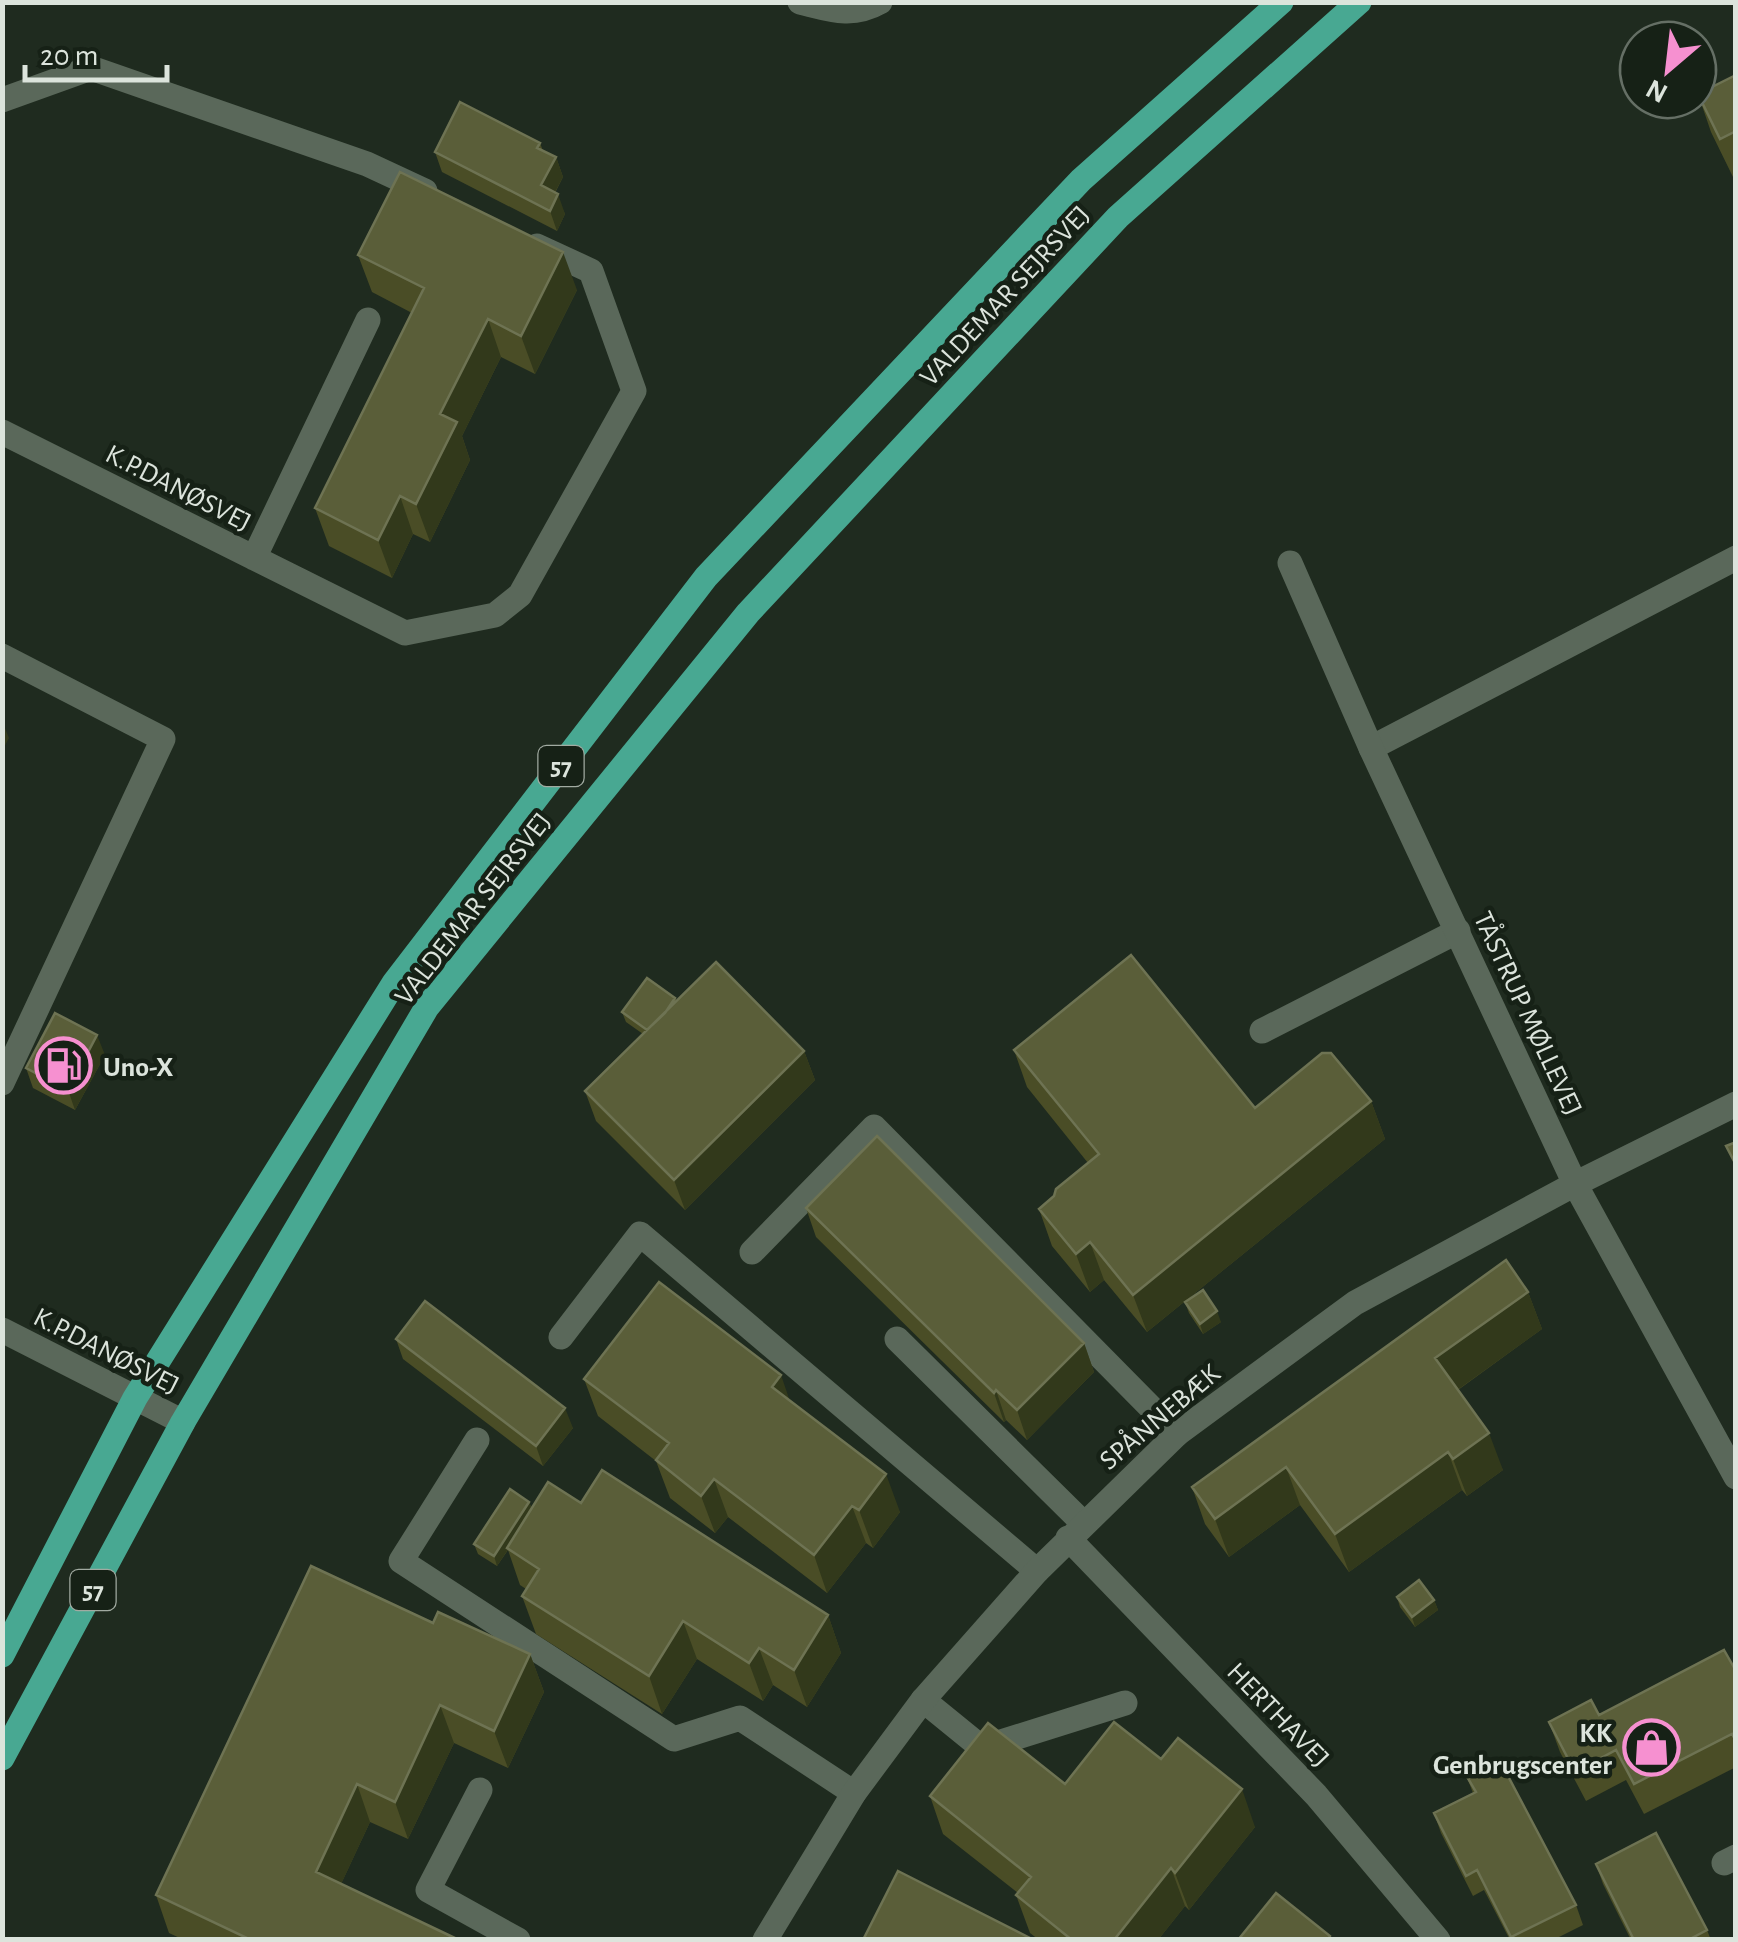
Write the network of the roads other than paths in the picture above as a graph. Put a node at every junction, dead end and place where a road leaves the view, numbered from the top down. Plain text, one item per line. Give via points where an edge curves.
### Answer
1 (800, 2) edge
2 (880, 2) edge
3 (1281, 2) edge
4 (1359, 2) edge
5 (2, 100) edge
6 (453, 205) edge
7 (522, 238) edge
8 (368, 320) dead end
9 (2, 432) edge
10 (254, 558) junction
11 (1736, 558) edge
12 (1290, 563) dead end
13 (2, 656) edge
14 (1371, 748) junction
15 (1458, 931) junction
16 (1262, 1031) dead end
17 (2, 1083) edge
18 (1736, 1104) edge
19 (1575, 1184) junction
20 (752, 1252) dead end
21 (2, 1330) edge
22 (561, 1337) dead end
23 (897, 1339) dead end
24 (135, 1398) junction
25 (184, 1422) junction
26 (1177, 1434) junction
27 (478, 1440) dead end
28 (1736, 1477) edge
29 (1075, 1531) junction
30 (1037, 1570) junction
31 (2, 1654) edge
32 (923, 1700) junction
33 (1124, 1704) dead end
34 (2, 1758) edge
35 (480, 1790) dead end
36 (854, 1794) junction
37 (518, 1940) edge
38 (765, 1940) edge
39 (1438, 1940) edge

1 - 2 street via 846,13
3 - 24 main road, VALDEMAR SEJRSVEJ / 57 via 1081,180 706,577 394,984
4 - 25 main road, VALDEMAR SEJRSVEJ / 57 via 1118,216 748,613 427,1007
5 - 6 street via 91,68 366,164
7 - 10 street via 591,272 634,391 520,594 495,614 405,634
8 - 10 street, K.P.DANØSVEJ
9 - 10 street, K.P.DANØSVEJ
11 - 14 street
12 - 14 street, TÅSTRUP MØLLEVEJ
13 - 17 street via 163,738
14 - 15 street, TÅSTRUP MØLLEVEJ
15 - 16 street
15 - 19 street, TÅSTRUP MØLLEVEJ
18 - 19 street, SPÅNNEBÆK
19 - 26 street, SPÅNNEBÆK via 1355,1303
19 - 28 street, TÅSTRUP MØLLEVEJ
20 - 26 street via 874,1127
21 - 24 street, K.P.DANØSVEJ
22 - 30 street via 640,1234
23 - 29 street, HERTHAVEJ
24 - 25 street, K.P.DANØSVEJ
24 - 31 main road, VALDEMAR SEJRSVEJ / 57
25 - 34 main road, VALDEMAR SEJRSVEJ / 57
26 - 29 street, SPÅNNEBÆK
27 - 36 street via 401,1561 674,1739 740,1718
29 - 30 street, SPÅNNEBÆK
29 - 39 street, HERTHAVEJ via 1316,1795
30 - 32 street, SPÅNNEBÆK
32 - 33 street via 982,1748
32 - 36 street, SPÅNNEBÆK
35 - 37 street via 428,1890
36 - 38 street, SPÅNNEBÆK

